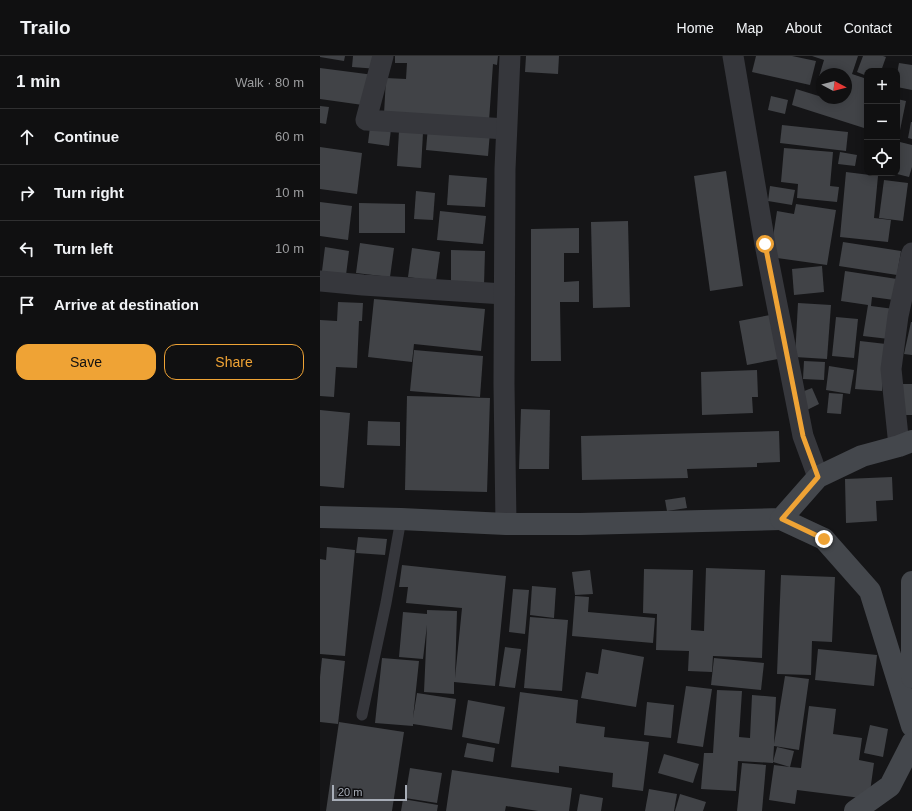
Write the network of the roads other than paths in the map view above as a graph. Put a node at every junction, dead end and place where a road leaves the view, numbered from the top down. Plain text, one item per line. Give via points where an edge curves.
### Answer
1 (382, 56) edge
2 (510, 56) edge
3 (733, 56) edge
4 (506, 129) junction
5 (912, 253) edge
6 (320, 281) edge
7 (504, 294) junction
8 (906, 444) edge
9 (818, 477) junction
10 (320, 517) edge
11 (401, 519) junction
12 (782, 519) junction
13 (506, 524) junction
14 (912, 582) edge
15 (912, 677) edge
16 (362, 715) dead end
17 (912, 726) edge
18 (912, 743) edge
19 (855, 811) edge

1 - 4 street via 366,120
2 - 4 street
3 - 9 street via 765,244 803,436
4 - 7 street
5 - 8 street via 898,316 891,369
6 - 7 street
7 - 13 street
8 - 9 street via 862,456
9 - 12 street
10 - 11 street
11 - 13 street
11 - 16 lane
12 - 13 street
12 - 17 street via 824,539 870,592
14 - 15 street
18 - 19 street via 890,786

